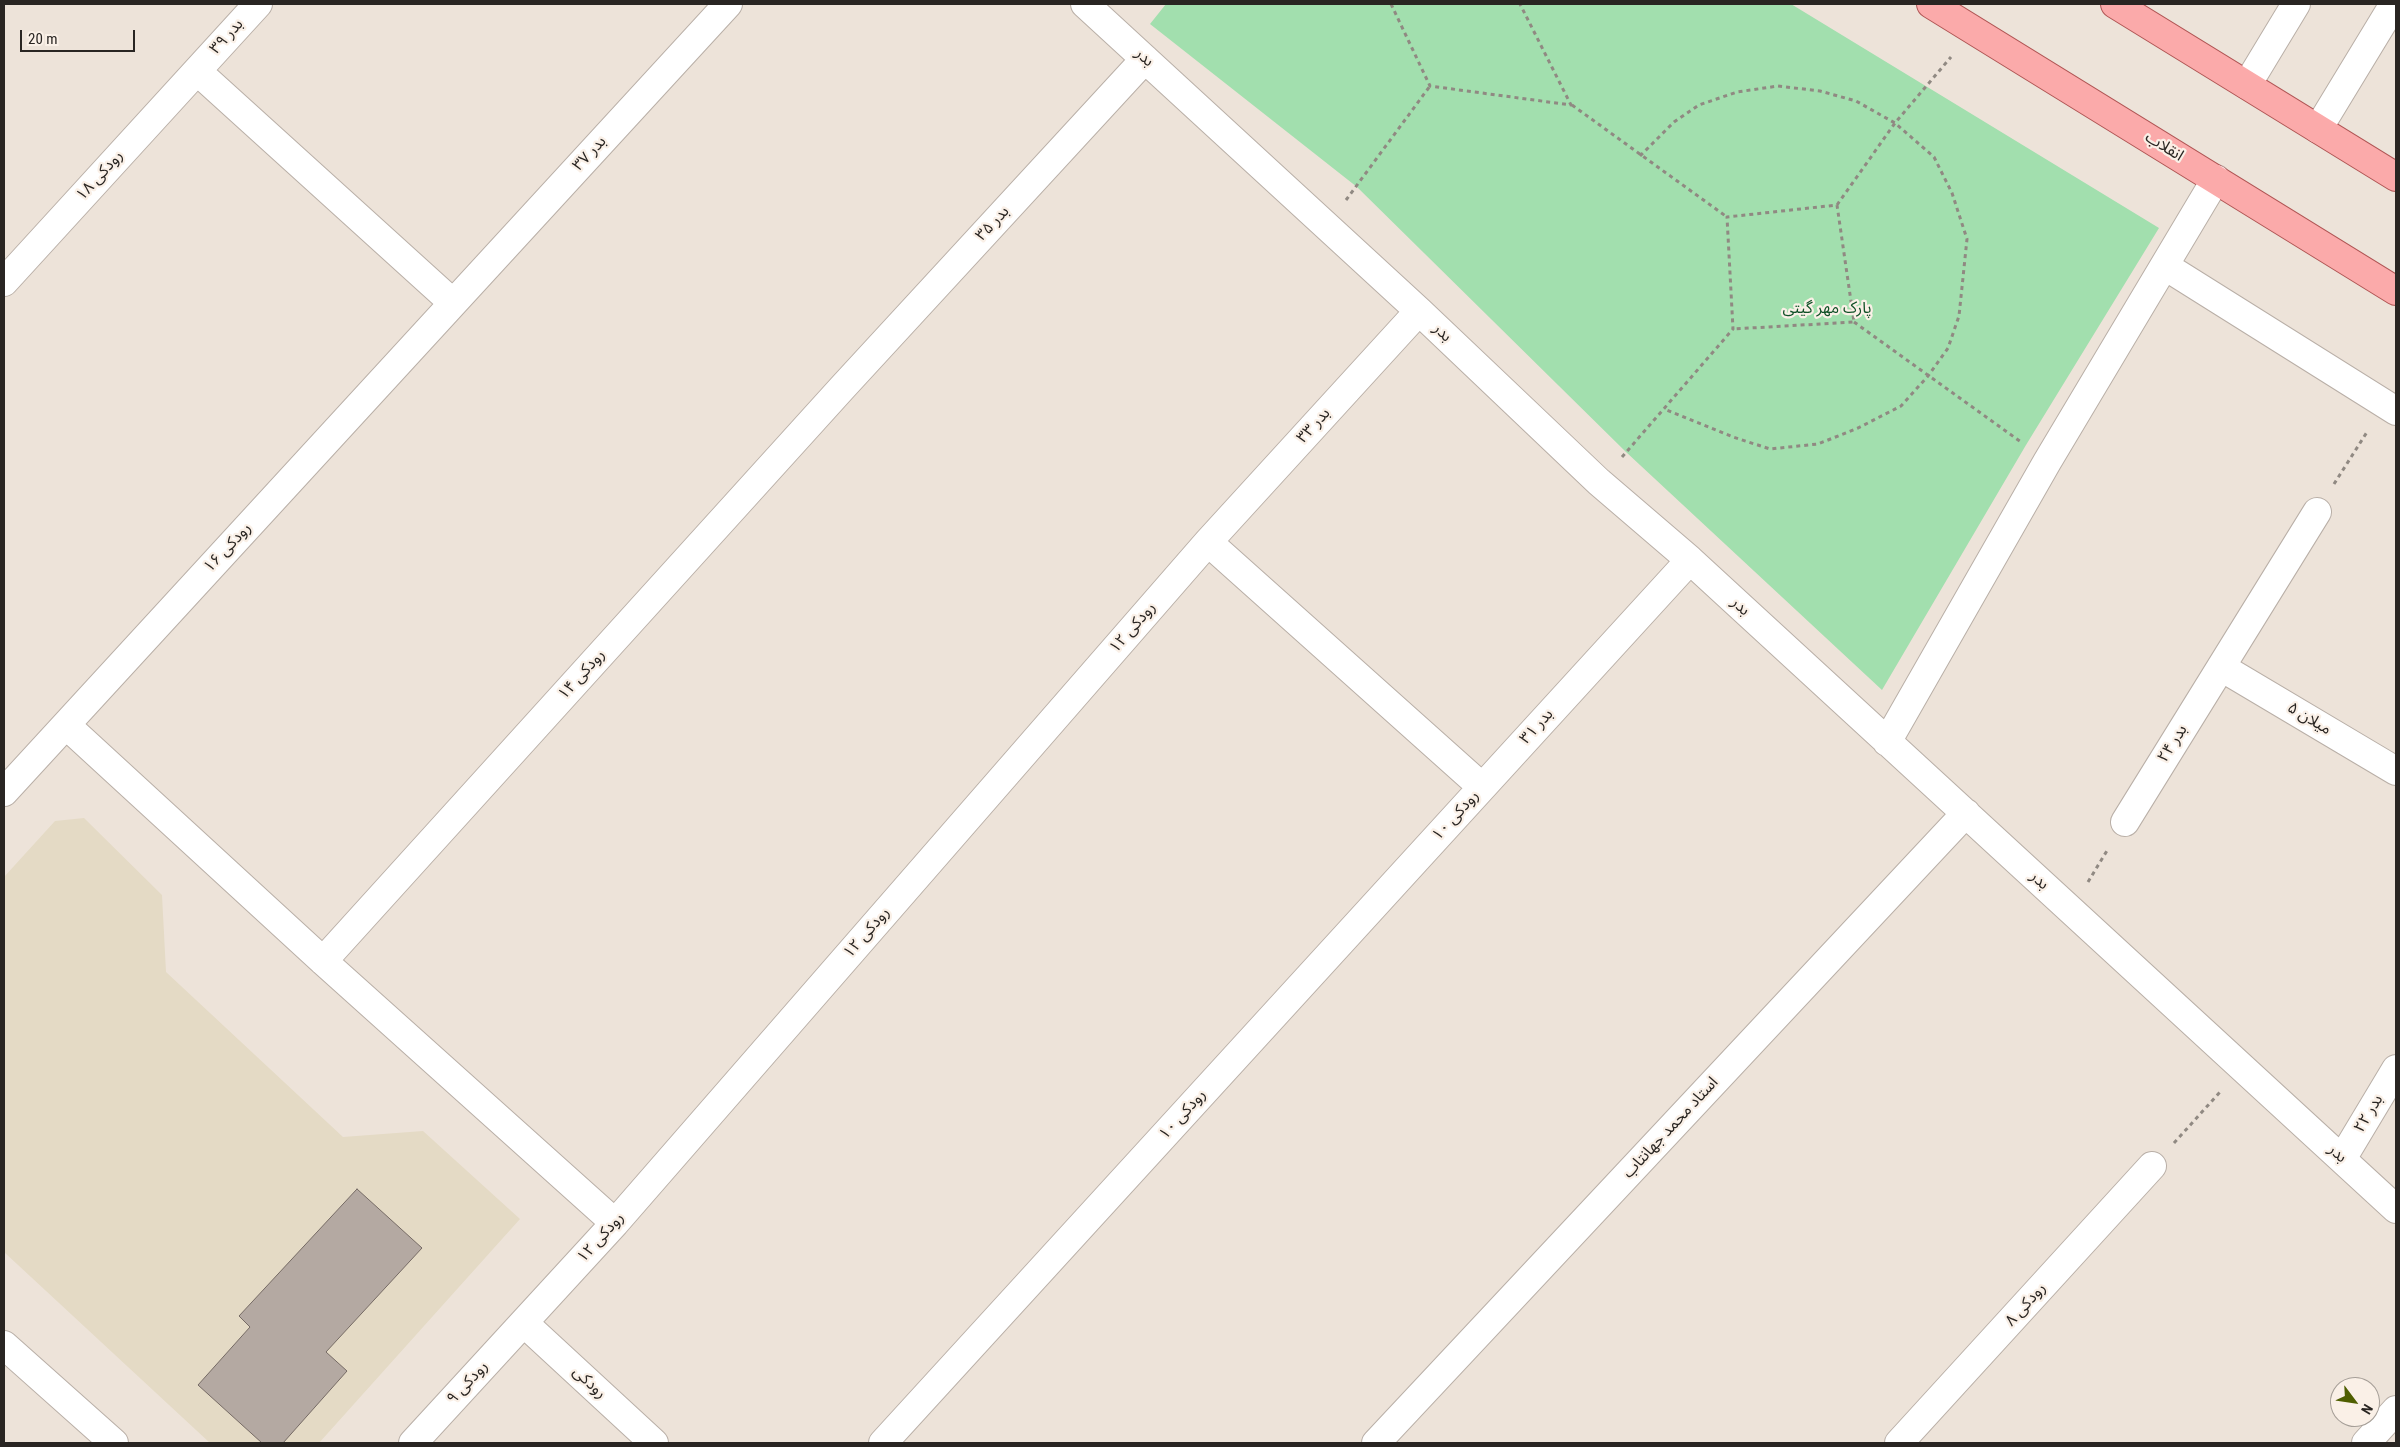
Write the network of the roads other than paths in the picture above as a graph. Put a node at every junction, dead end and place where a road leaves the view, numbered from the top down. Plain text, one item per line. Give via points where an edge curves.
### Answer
1 (258, 4) edge
2 (728, 4) edge
3 (1085, 4) edge
4 (1931, 4) edge
5 (2115, 4) edge
6 (2296, 4) edge
7 (2394, 4) edge
8 (1145, 59) junction
9 (197, 71) junction
10 (2247, 85) junction
11 (2318, 129) junction
12 (2396, 177) edge
13 (2216, 179) junction
14 (2165, 266) junction
15 (4, 282) edge
16 (2396, 291) edge
17 (453, 304) junction
18 (1419, 311) junction
19 (842, 388) joint
20 (2390, 407) edge
21 (2317, 512) road end
22 (1208, 542) junction
23 (1690, 560) junction
24 (2221, 667) junction
25 (66, 725) junction
26 (1888, 742) junction
27 (2396, 771) edge
28 (1482, 787) junction
29 (4, 792) edge
30 (1966, 813) junction
31 (2125, 822) road end
32 (323, 961) junction
33 (2396, 1069) edge
34 (2342, 1159) junction
35 (2152, 1166) road end
36 (2396, 1209) edge
37 (615, 1223) junction
38 (524, 1322) junction
39 (4, 1345) edge
40 (2396, 1410) edge
41 (114, 1443) edge
42 (413, 1443) edge
43 (654, 1443) edge
44 (883, 1443) edge
45 (1376, 1443) edge
46 (1899, 1443) edge
47 (2366, 1443) edge

1 - 9 street, بدر ۳۹
2 - 17 street, بدر ۳۷
3 - 8 street, بدر
4 - 13 main road, انقلاب
5 - 10 main road
6 - 10 street
7 - 11 street
8 - 18 street, بدر
8 - 19 street, بدر ۳۵
9 - 15 street, رودکی ۱۸
9 - 17 street
10 - 11 main road
11 - 12 main road
13 - 14 street
13 - 16 main road, انقلاب
14 - 20 street
14 - 26 street via 2048,462
17 - 25 street, رودکی ۱۶
18 - 22 street, بدر ۳۳
18 - 23 street, بدر via 1599,482
19 - 32 street, رودکی ۱۴
21 - 24 street, بدر ۲۴
22 - 28 street
22 - 37 street, رودکی ۱۲
23 - 26 street, بدر
23 - 28 street, بدر ۳۱
24 - 27 street, میلان ۵
24 - 31 street, بدر ۲۴
25 - 29 street, رودکی ۱۶
25 - 32 street
26 - 30 street, بدر
28 - 44 street, رودکی ۱۰
30 - 34 street, بدر
30 - 45 street, استاد محمد جهانتاب
32 - 37 street
33 - 34 street, بدر ۲۲
34 - 36 street, بدر
35 - 46 street, رودکی ۸
37 - 38 street, رودکی ۱۲
38 - 42 street, رودکی ۹
38 - 43 street, رودکی
39 - 41 street
40 - 47 street

